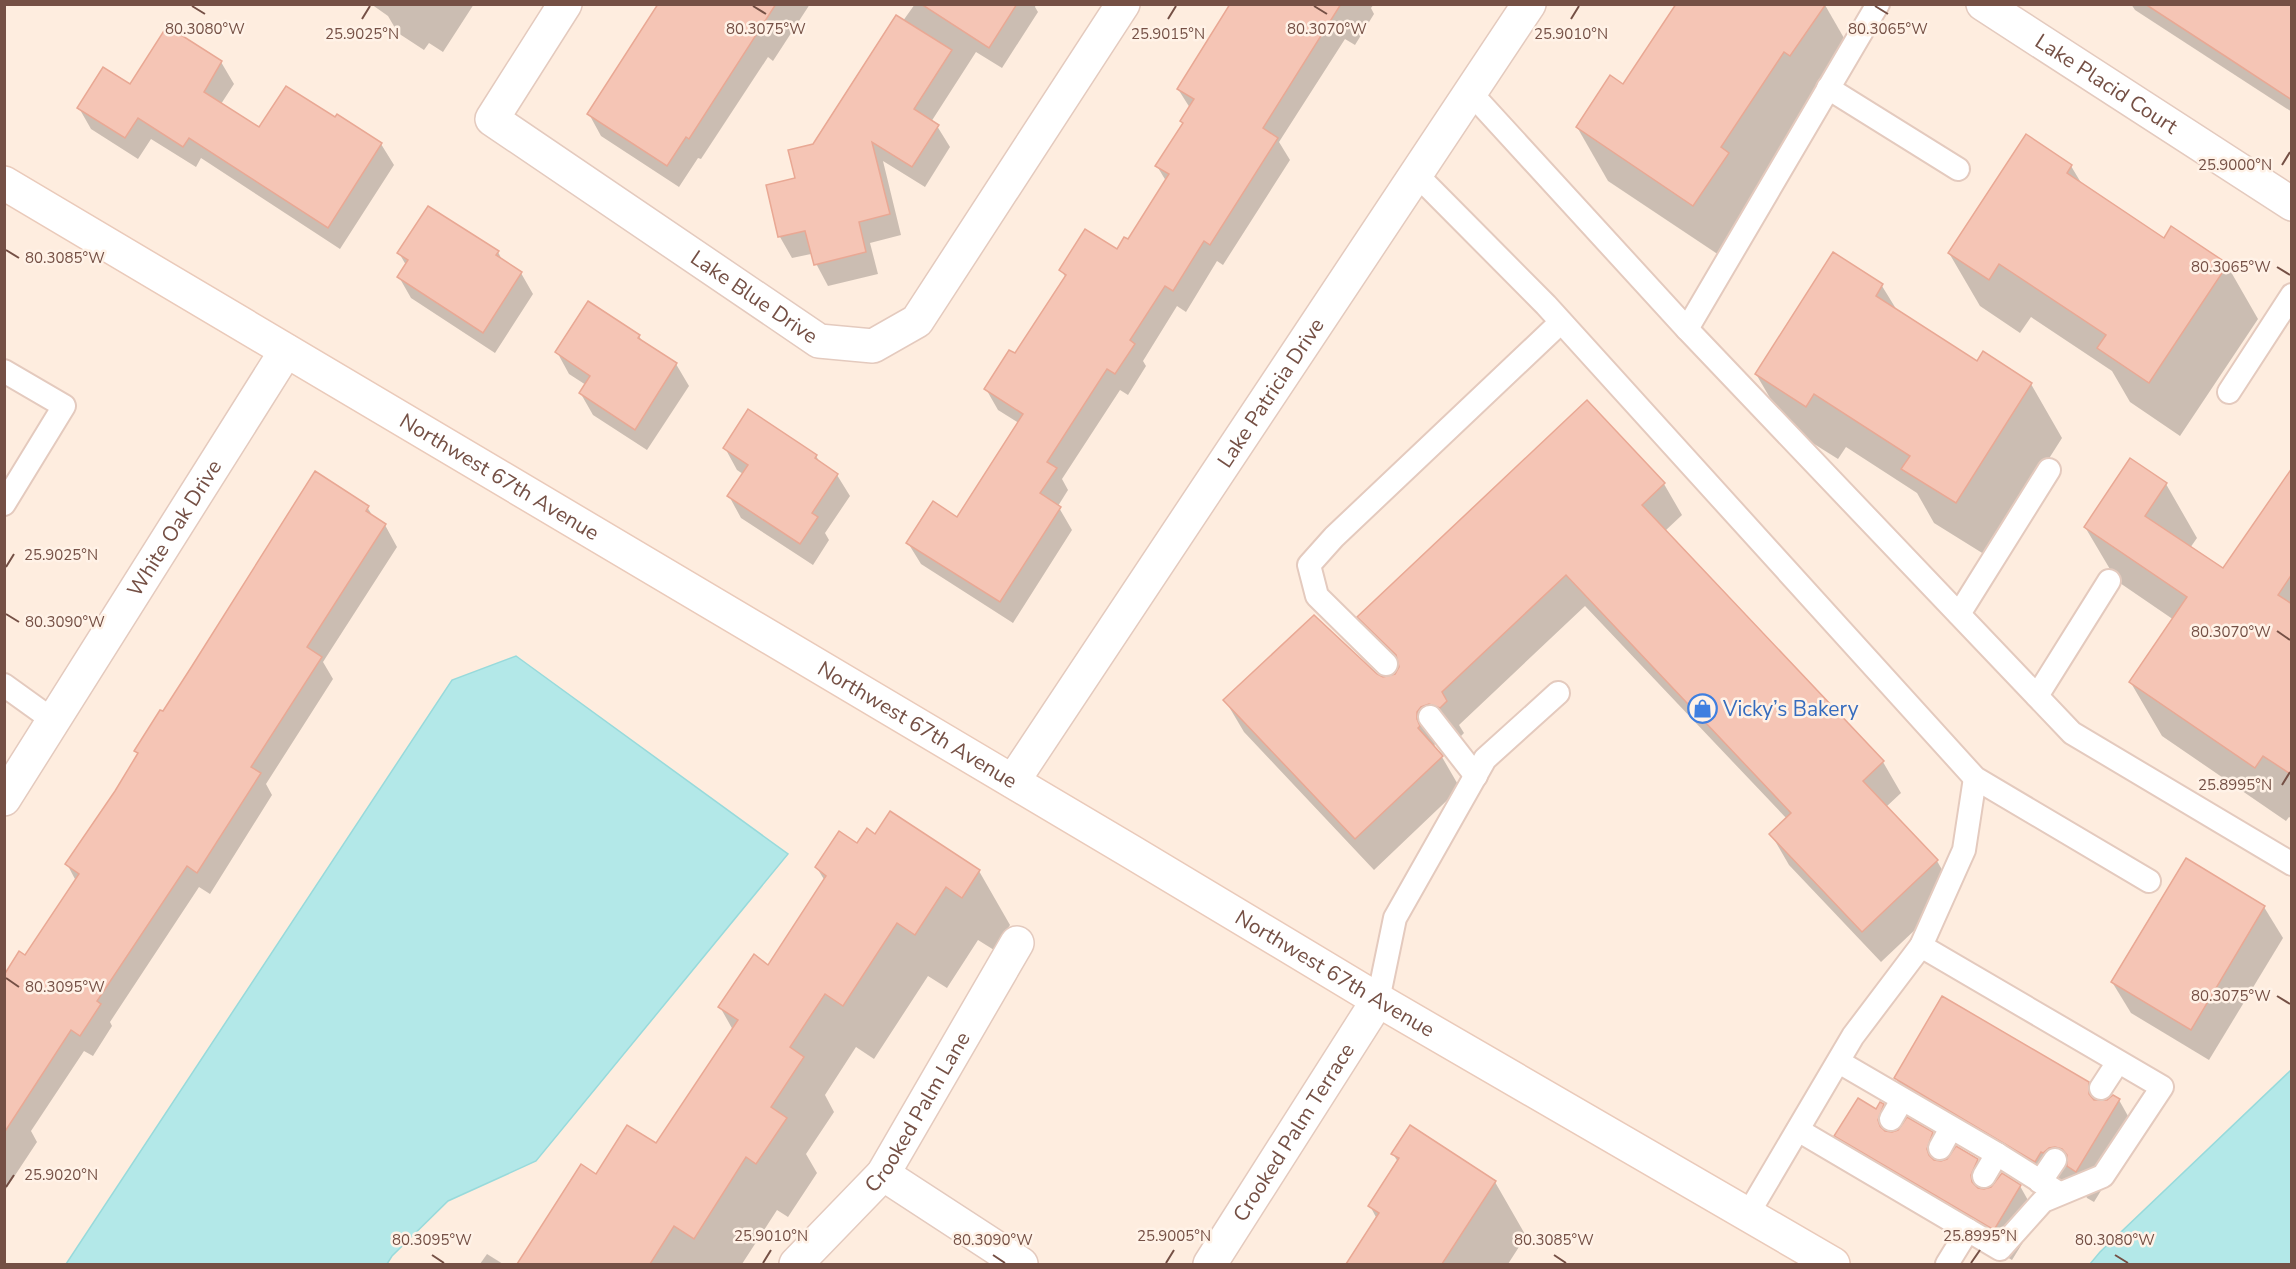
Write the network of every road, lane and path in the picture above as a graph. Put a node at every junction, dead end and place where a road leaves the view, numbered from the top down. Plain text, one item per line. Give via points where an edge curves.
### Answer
1 (565, 4) edge
2 (1123, 4) edge
3 (1528, 4) edge
4 (1878, 4) edge
5 (1983, 4) edge
6 (1828, 88) junction
7 (1470, 92) junction
8 (1958, 169) dead end
9 (1416, 174) junction
10 (4, 183) edge
11 (2292, 204) edge
12 (2292, 295) edge
13 (1561, 322) junction
14 (1687, 329) junction
15 (286, 351) junction
16 (4, 371) edge
17 (2229, 392) dead end
18 (2049, 470) dead end
19 (4, 504) edge
20 (2109, 581) dead end
21 (1959, 614) junction
22 (1386, 664) dead end
23 (4, 685) edge
24 (1558, 693) dead end
25 (2037, 696) junction
26 (1430, 717) dead end
27 (54, 721) junction
28 (1476, 776) junction
29 (1975, 778) junction
30 (1013, 781) junction
31 (4, 799) edge
32 (2292, 864) edge
33 (2149, 881) dead end
34 (1017, 943) dead end
35 (1920, 946) junction
36 (1378, 1000) junction
37 (1839, 1062) junction
38 (2118, 1062) junction
39 (2101, 1088) dead end
40 (1951, 1128) junction
41 (1798, 1130) junction
42 (1940, 1148) dead end
43 (1997, 1154) junction
44 (2055, 1160) dead end
45 (883, 1174) junction
46 (1984, 1176) dead end
47 (2050, 1187) junction
48 (1748, 1214) junction
49 (1961, 1222) junction
50 (796, 1264) edge
51 (1020, 1264) edge
52 (1210, 1264) edge
53 (1833, 1264) edge
54 (1947, 1264) edge

1 - 2 street, Lake Blue Drive via 492,119 819,341 873,346 917,321
3 - 7 street, Lake Patricia Drive
4 - 6 lane
5 - 11 street, Lake Placid Court
6 - 8 lane
6 - 14 lane
7 - 9 street, Lake Patricia Drive
7 - 14 lane
9 - 13 lane
9 - 30 street, Lake Patricia Drive
10 - 15 street, Northwest 67th Avenue
12 - 17 lane
13 - 22 lane via 1309,564 1317,596
13 - 29 lane
14 - 21 lane
15 - 27 street, White Oak Drive
15 - 30 street, Northwest 67th Avenue
16 - 19 lane via 63,406
18 - 21 lane
20 - 25 lane
21 - 25 lane
23 - 27 lane
24 - 28 lane via 1485,759
25 - 32 lane via 2072,734
26 - 28 lane
27 - 31 street, White Oak Drive
28 - 36 lane via 1395,918
29 - 33 lane
29 - 35 lane via 1964,850
30 - 36 street, Northwest 67th Avenue
34 - 45 street, Crooked Palm Lane
35 - 37 lane via 1853,1036
35 - 38 lane
36 - 48 street, Northwest 67th Avenue
36 - 52 street, Crooked Palm Terrace
37 - 40 lane via 1896,1109
37 - 41 lane
38 - 39 lane
38 - 47 lane via 2162,1087 2103,1176
40 - 42 lane
40 - 43 lane
41 - 48 lane
41 - 49 lane via 1865,1162
43 - 46 lane
43 - 47 lane
44 - 47 lane
45 - 50 street, Crooked Palm Lane
45 - 51 street
47 - 49 lane via 2043,1201 2000,1249
48 - 53 street, Northwest 67th Avenue
49 - 54 lane

